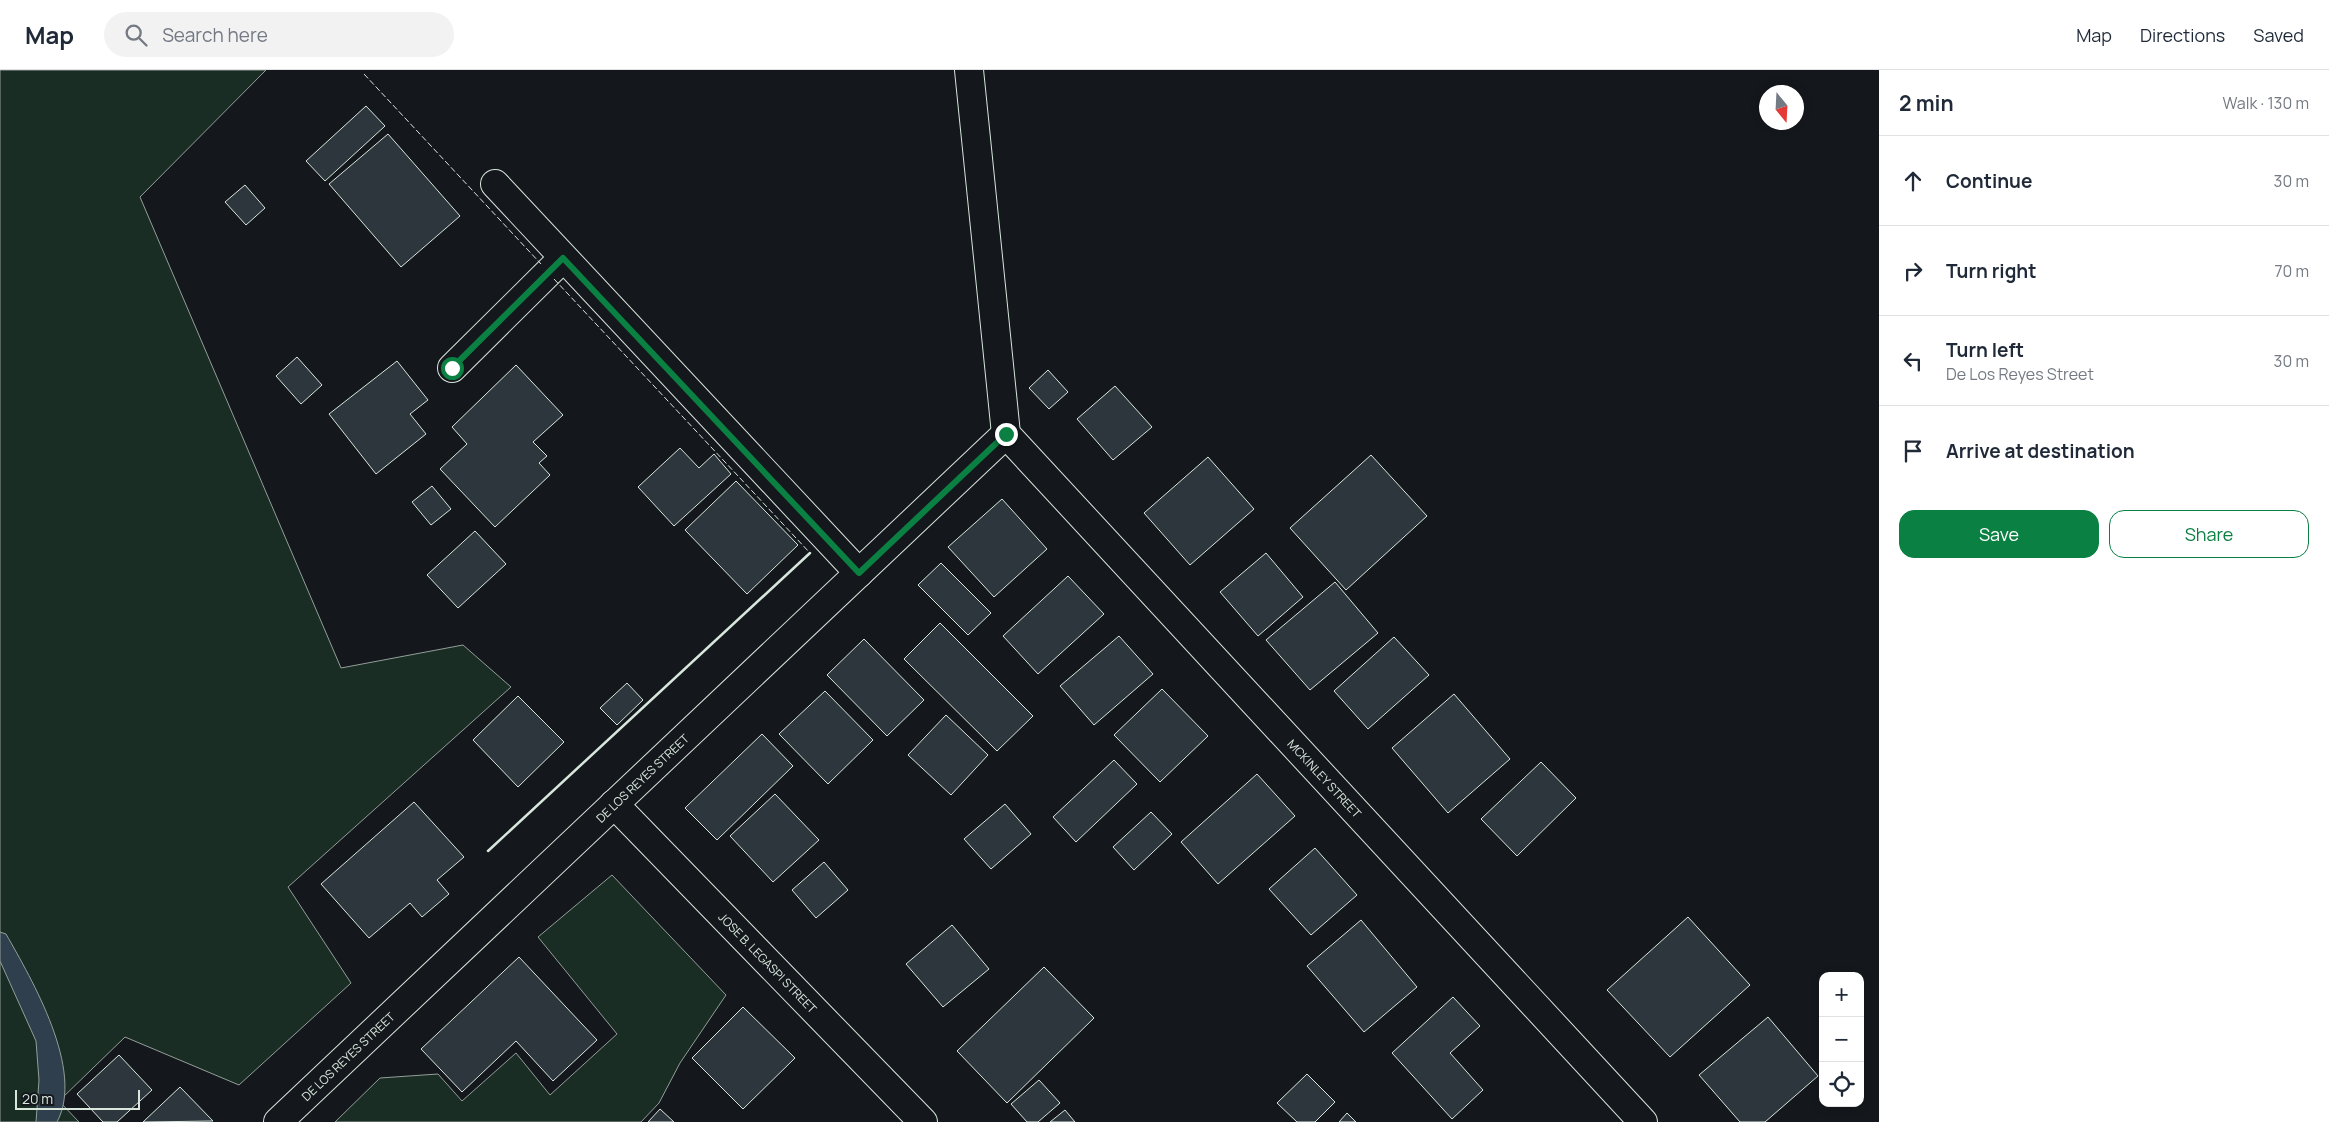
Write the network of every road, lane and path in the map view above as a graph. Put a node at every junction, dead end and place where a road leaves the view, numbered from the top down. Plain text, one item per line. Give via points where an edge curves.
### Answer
1 (969, 70) edge
2 (495, 184) dead end
3 (563, 258) junction
4 (452, 368) dead end
5 (1006, 434) junction
6 (859, 573) junction
7 (614, 804) junction
8 (278, 1122) edge
9 (924, 1122) edge
10 (1643, 1122) edge

1 - 5 street
2 - 3 street
3 - 4 street
3 - 6 street
5 - 6 street, DE LOS REYES STREET
5 - 10 street, MCKINLEY STREET
6 - 7 street, DE LOS REYES STREET
7 - 8 street, DE LOS REYES STREET
7 - 9 street, JOSE B. LEGASPI STREET

